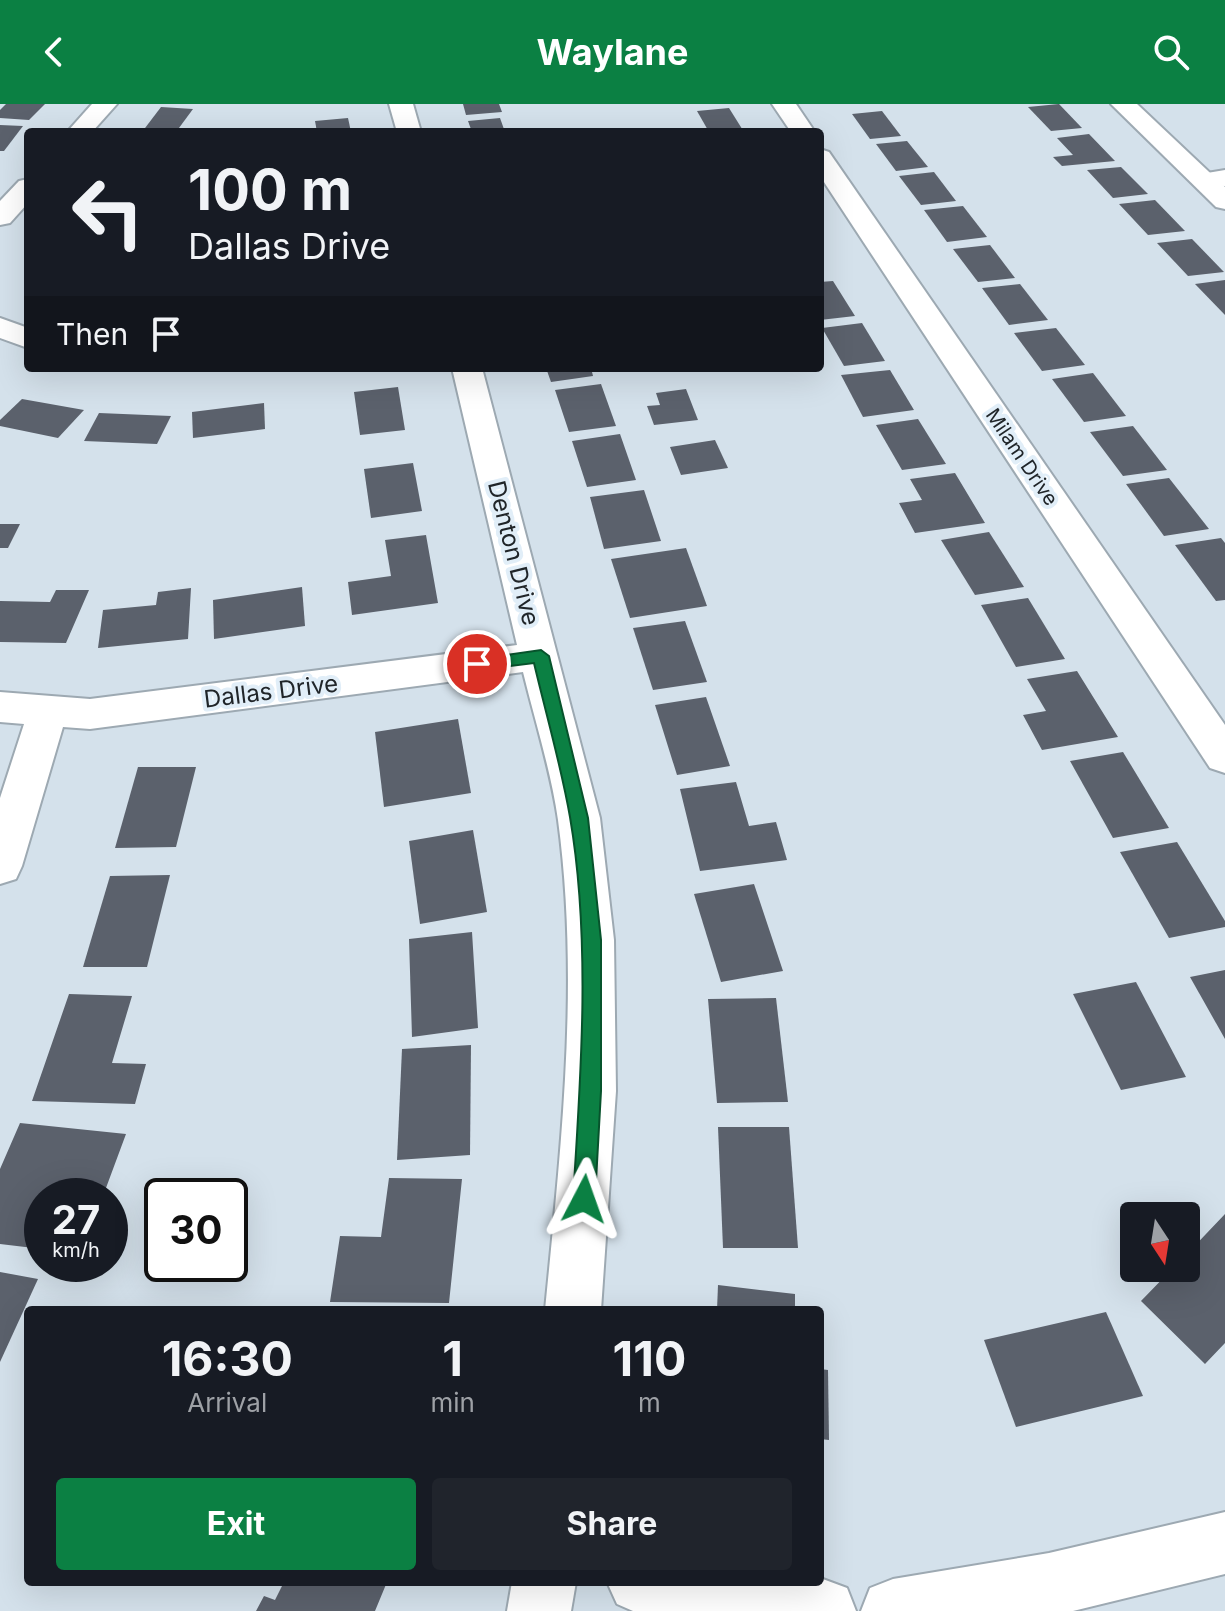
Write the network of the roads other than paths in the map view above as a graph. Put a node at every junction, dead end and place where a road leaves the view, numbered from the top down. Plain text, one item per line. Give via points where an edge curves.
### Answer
1 (105, 104) edge
2 (401, 104) edge
3 (784, 104) edge
4 (1123, 104) edge
5 (83, 128) edge
6 (408, 128) edge
7 (800, 128) edge
8 (824, 163) edge
9 (1214, 179) edge
10 (24, 191) edge
11 (1225, 201) edge
12 (0, 217) edge
13 (0, 327) edge
14 (24, 337) edge
15 (468, 372) edge
16 (541, 656) junction
17 (0, 707) edge
18 (48, 711) junction
19 (1225, 757) edge
20 (0, 866) edge
21 (573, 1306) edge
22 (1225, 1543) edge
23 (543, 1586) edge
24 (665, 1586) edge
25 (539, 1611) edge
26 (824, 1611) edge
27 (893, 1611) edge

1 - 5 street
2 - 6 street
3 - 7 street
4 - 9 street
8 - 19 street, Milam Drive
9 - 11 street
10 - 12 street
13 - 14 street
15 - 16 street, Denton Drive
16 - 18 street, Dallas Drive via 104,713
16 - 21 street, Denton Drive via 579,818 591,940 591,1091
17 - 18 street, Dallas Drive
18 - 20 street
22 - 27 street via 1049,1585
23 - 25 street
24 - 26 street

